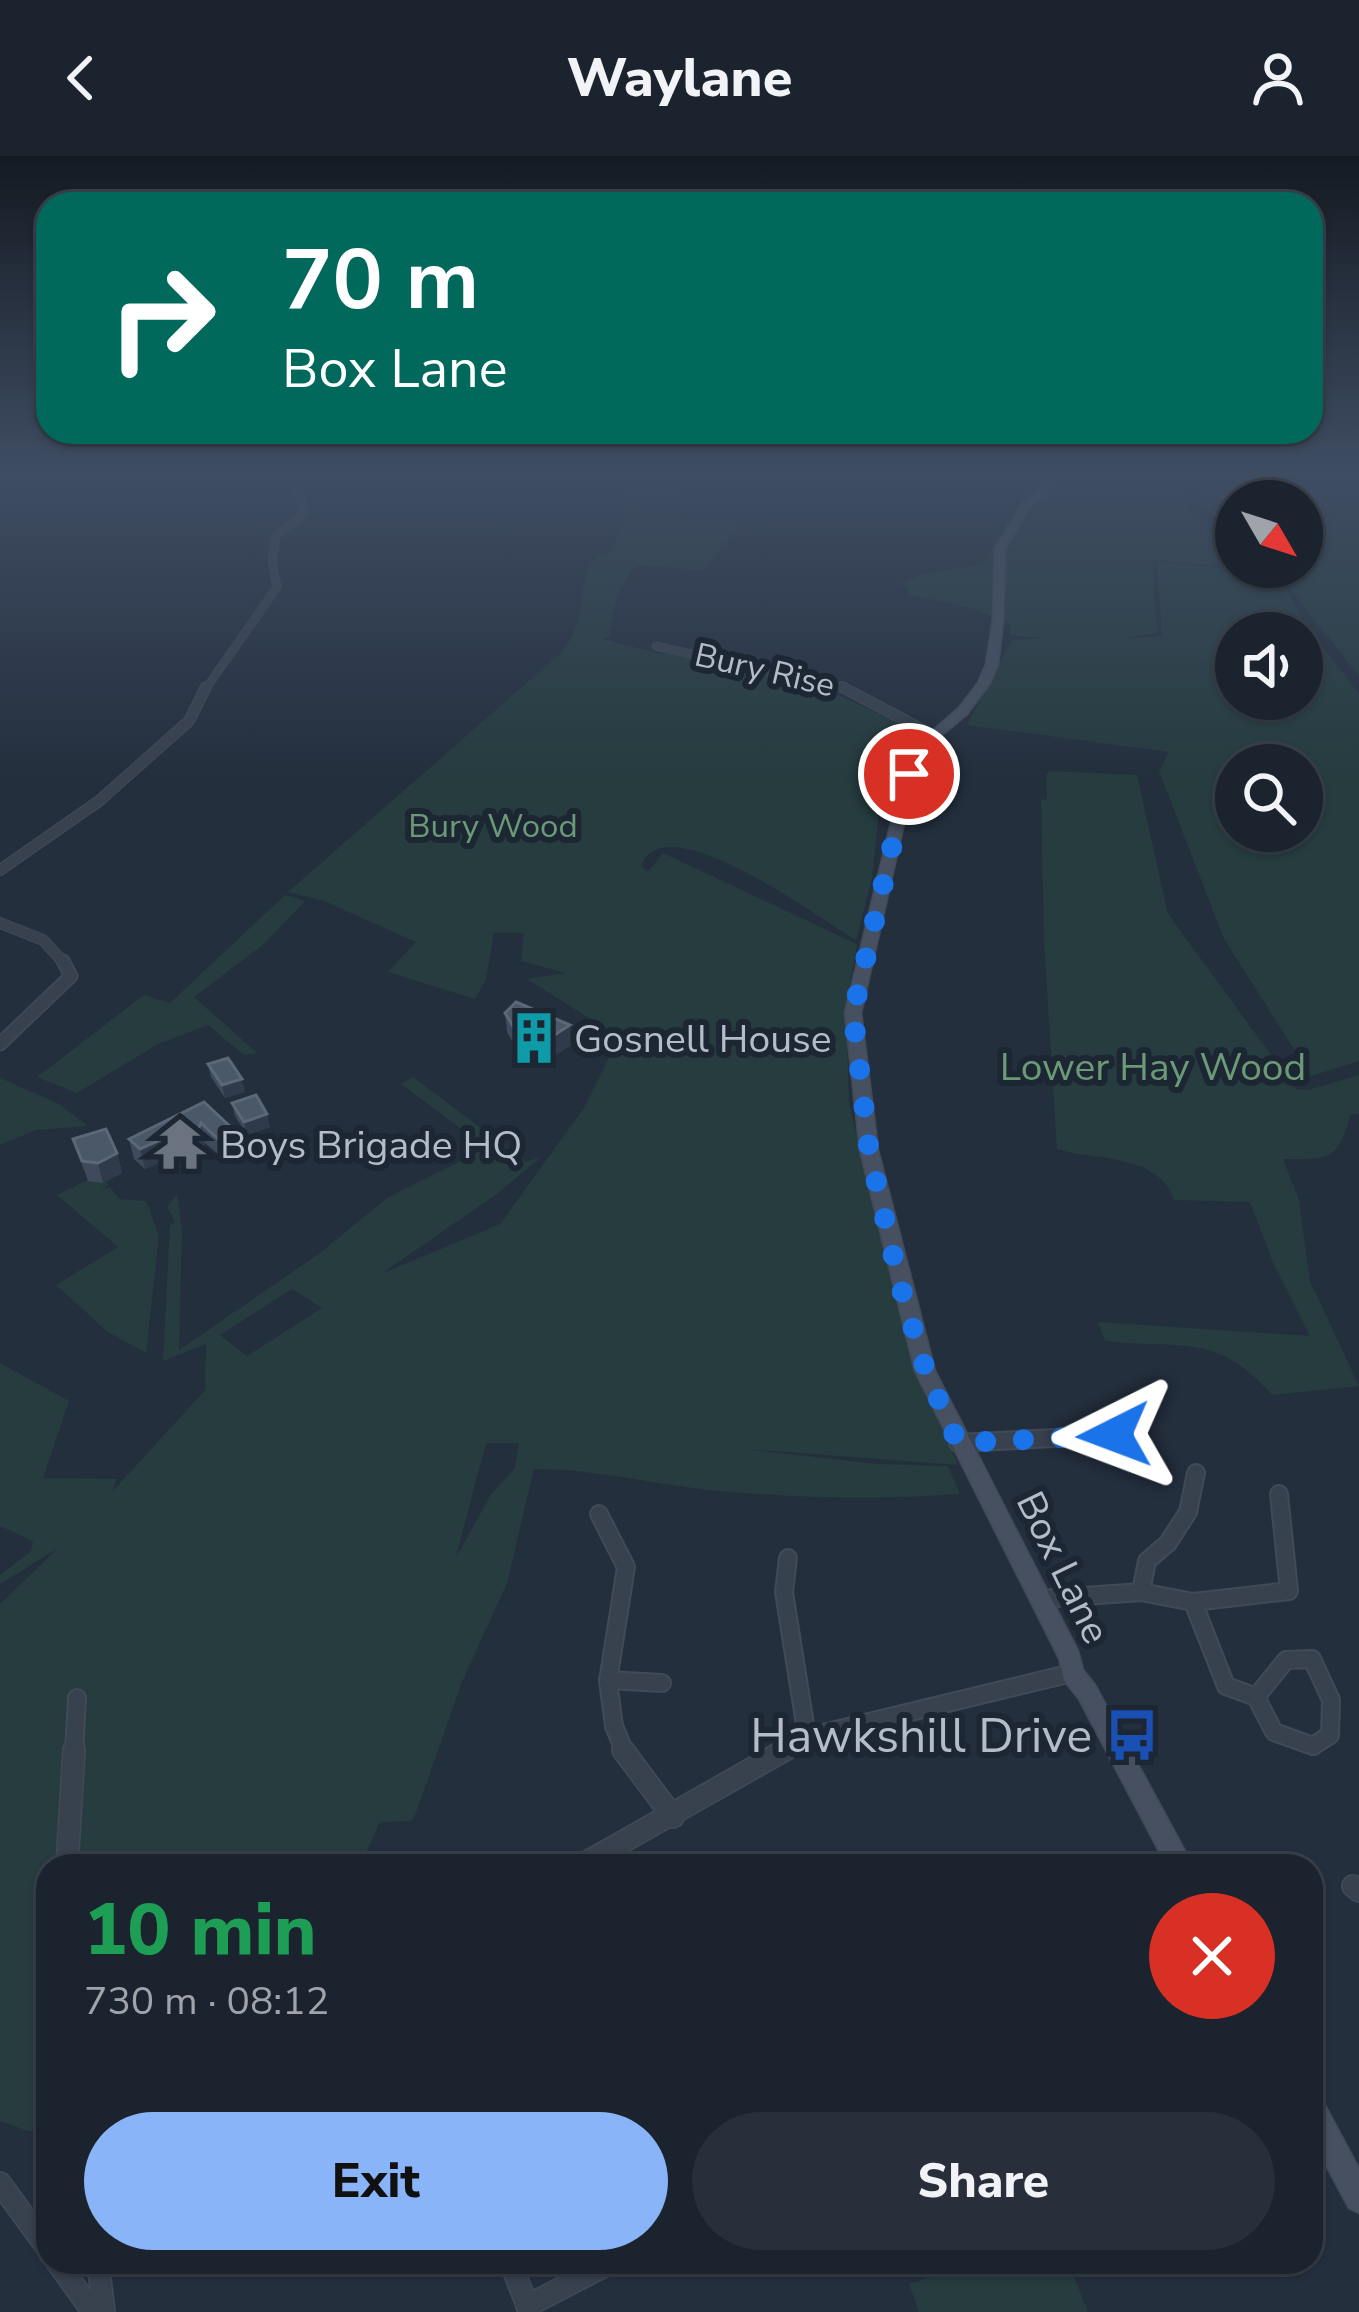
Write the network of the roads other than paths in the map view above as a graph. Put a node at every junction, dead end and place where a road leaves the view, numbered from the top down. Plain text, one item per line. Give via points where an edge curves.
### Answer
1 (275, 574) edge
2 (998, 574) edge
3 (656, 646) dead end
4 (933, 735) junction
5 (0, 870) edge
6 (0, 923) edge
7 (0, 1043) edge
8 (1114, 1435) dead end
9 (958, 1443) junction
10 (1196, 1473) dead end
11 (1279, 1494) dead end
12 (599, 1514) dead end
13 (788, 1558) dead end
14 (1141, 1592) junction
15 (1041, 1598) junction
16 (1193, 1601) junction
17 (1072, 1673) junction
18 (608, 1680) junction
19 (662, 1683) dead end
20 (1256, 1697) junction
21 (77, 1698) dead end
22 (807, 1737) junction
23 (673, 1817) junction
24 (68, 1854) edge
25 (603, 1854) edge
26 (1174, 1854) edge
27 (1323, 2130) edge
28 (0, 2183) edge
29 (1359, 2198) edge
30 (36, 2232) edge
31 (66, 2274) edge
32 (99, 2274) edge
33 (515, 2274) edge
34 (591, 2274) edge
35 (529, 2309) edge
36 (93, 2312) edge
37 (104, 2312) edge

1 - 5 street via 277,587 189,721 99,801
2 - 4 main road, Box Lane via 992,664 963,711
3 - 4 street, Bury Rise via 848,688
4 - 9 main road, Box Lane via 914,752 853,1013 869,1150 899,1281
6 - 7 street via 31,930 70,976
8 - 9 street
9 - 15 main road, Box Lane
10 - 14 street via 1194,1504 1171,1545 1147,1561
11 - 16 street via 1289,1591
12 - 18 street via 626,1567
13 - 22 street via 784,1592
14 - 15 street
14 - 16 street
15 - 17 main road, Box Lane
16 - 20 street via 1226,1686
17 - 22 street
17 - 26 main road, Box Lane
18 - 19 street
18 - 23 street via 623,1751
20 - 20 street via 1274,1732 1312,1746 1330,1736 1331,1700 1312,1660 1286,1660
21 - 24 street
22 - 23 street
23 - 25 street
27 - 29 main road
28 - 30 street
31 - 36 street
32 - 37 street
33 - 35 street
34 - 35 street

